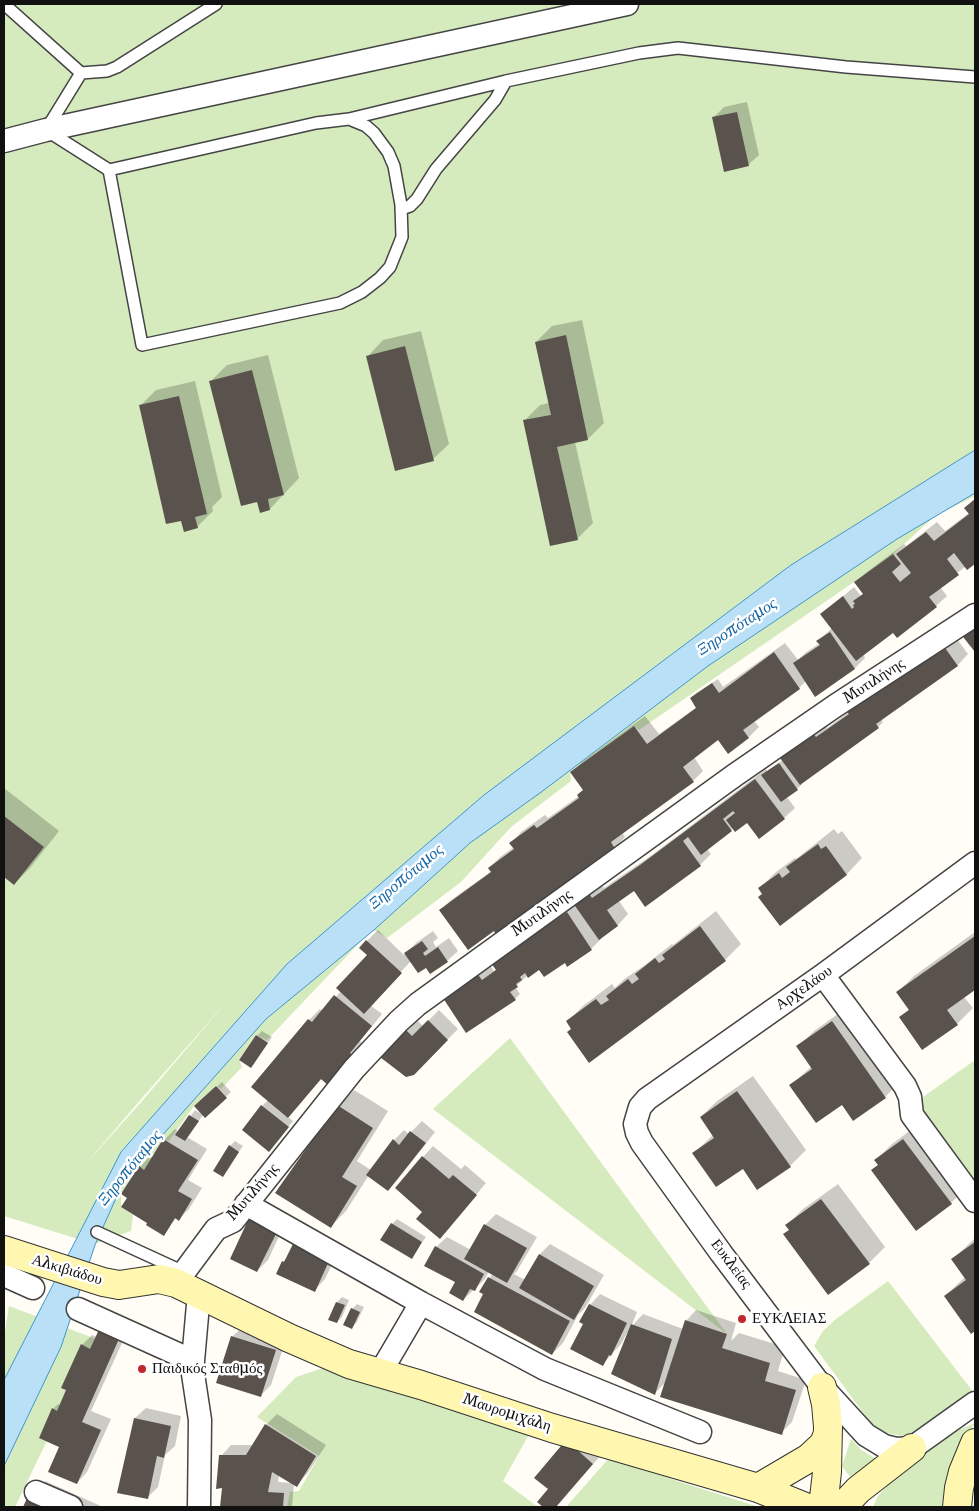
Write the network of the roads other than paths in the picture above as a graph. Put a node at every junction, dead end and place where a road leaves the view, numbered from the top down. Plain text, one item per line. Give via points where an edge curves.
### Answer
1 (4, 4) edge
2 (216, 4) edge
3 (626, 4) edge
4 (81, 72) junction
5 (975, 77) edge
6 (506, 81) junction
7 (349, 119) junction
8 (46, 130) junction
9 (4, 141) edge
10 (109, 170) junction
11 (401, 209) junction
12 (975, 615) edge
13 (975, 863) edge
14 (823, 975) junction
15 (636, 1116) joint
16 (975, 1202) edge
17 (246, 1204) junction
18 (97, 1232) dead end
19 (4, 1250) edge
20 (4, 1275) edge
21 (194, 1287) junction
22 (33, 1288) dead end
23 (422, 1303) junction
24 (78, 1309) dead end
25 (193, 1361) junction
26 (380, 1373) junction
27 (822, 1387) junction
28 (975, 1403) edge
29 (700, 1432) dead end
30 (827, 1436) junction
31 (975, 1444) edge
32 (912, 1448) junction
33 (758, 1488) junction
34 (36, 1492) dead end
35 (71, 1507) edge
36 (199, 1507) edge
37 (804, 1507) edge
38 (824, 1507) edge
39 (842, 1507) edge
40 (957, 1507) edge

1 - 4 lane
2 - 4 lane via 117,67 107,71
3 - 8 street
4 - 8 lane
5 - 6 lane via 846,67 678,48
6 - 7 lane
6 - 11 lane via 496,100 436,169 417,199
7 - 10 lane via 316,123
7 - 11 lane via 366,126 388,152 394,166
8 - 9 street
8 - 10 lane
10 - 11 lane via 142,346 340,303 362,292 390,267 402,237
12 - 17 street, Μυτιλήνης via 735,775 418,1004 354,1069
13 - 14 street, Αρχελάου
14 - 15 street, Αρχελάου via 647,1099
14 - 16 street via 905,1086 912,1115
15 - 27 street, Ευκλείας via 635,1127 642,1143
17 - 21 street, Μυτιλήνης via 233,1221 216,1229
17 - 23 street
18 - 21 lane, Μαυρομιχάλη
19 - 21 main road, Αλκιβιάδου via 118,1285 160,1279
20 - 22 street, Αλκιβιάδου
21 - 25 street
21 - 26 main road, Μαυρομιχάλη via 289,1338 349,1364
23 - 26 street
23 - 29 street via 544,1369
24 - 25 street
25 - 36 street via 200,1420
26 - 33 main road, Μαυρομιχάλη via 552,1428
27 - 30 main road
27 - 32 street, Ευκλείας via 855,1425 873,1440 896,1449
28 - 32 street
30 - 33 main road via 824,1444 809,1458
30 - 38 main road
31 - 40 main road via 963,1472
32 - 39 main road via 858,1490
33 - 37 main road, Μαυρομιχάλη
34 - 35 street

